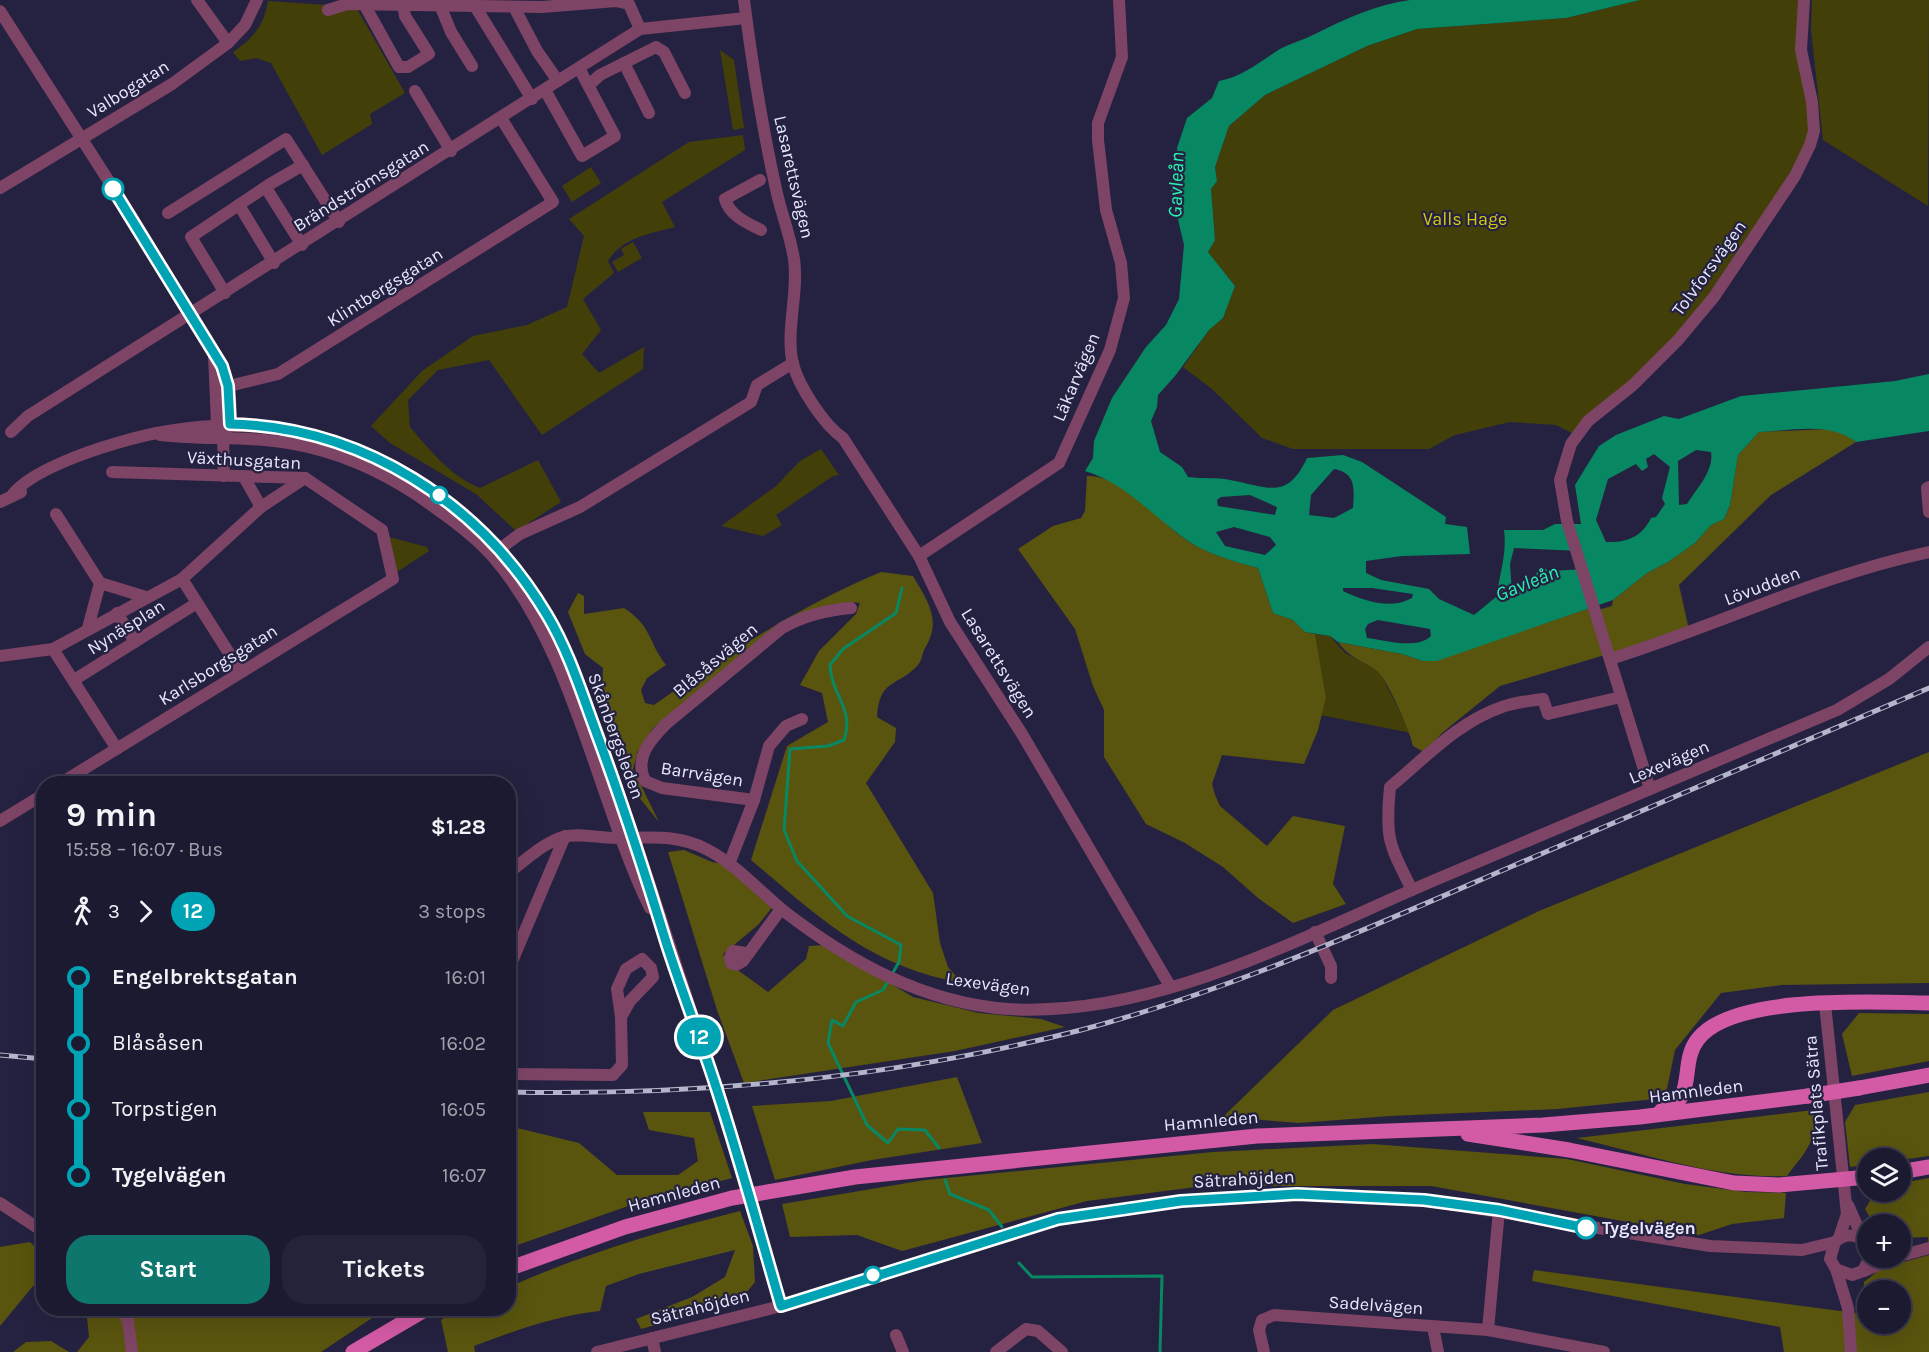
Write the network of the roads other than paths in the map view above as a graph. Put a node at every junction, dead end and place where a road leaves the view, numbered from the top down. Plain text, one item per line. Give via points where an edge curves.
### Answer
1 (196, 0) edge
2 (257, 0) edge
3 (744, 0) edge
4 (1119, 0) edge
5 (1804, 0) edge
6 (403, 3) junction
7 (364, 4) junction
8 (440, 4) junction
9 (475, 6) junction
10 (514, 7) junction
11 (328, 10) dead end
12 (0, 11) edge
13 (746, 18) junction
14 (654, 28) junction
15 (640, 29) junction
16 (228, 43) junction
17 (656, 47) junction
18 (624, 63) junction
19 (472, 66) dead end
20 (579, 68) junction
21 (558, 81) junction
22 (589, 85) junction
23 (545, 90) junction
24 (415, 91) dead end
25 (685, 93) dead end
26 (532, 99) junction
27 (650, 113) dead end
28 (501, 118) junction
29 (81, 139) junction
30 (451, 151) junction
31 (303, 165) junction
32 (760, 180) dead end
33 (0, 188) edge
34 (266, 188) junction
35 (239, 205) junction
36 (168, 213) dead end
37 (339, 222) junction
38 (761, 230) dead end
39 (302, 245) junction
40 (274, 262) junction
41 (225, 293) junction
42 (192, 314) junction
43 (214, 354) junction
44 (793, 363) junction
45 (228, 386) junction
46 (217, 424) junction
47 (230, 424) junction
48 (11, 432) dead end
49 (149, 434) junction
50 (223, 436) junction
51 (112, 472) dead end
52 (224, 476) junction
53 (244, 477) junction
54 (305, 478) junction
55 (1929, 487) edge
56 (0, 502) edge
57 (261, 507) junction
58 (1929, 512) edge
59 (56, 514) dead end
60 (496, 552) junction
61 (1929, 552) edge
62 (919, 556) junction
63 (182, 579) junction
64 (393, 579) joint
65 (100, 583) junction
66 (146, 597) junction
67 (197, 603) junction
68 (850, 608) dead end
69 (117, 613) junction
70 (88, 628) junction
71 (135, 642) junction
72 (1929, 647) edge
73 (53, 649) junction
74 (0, 656) edge
75 (1610, 659) junction
76 (241, 672) junction
77 (74, 680) junction
78 (1621, 697) junction
79 (802, 719) dead end
80 (117, 749) junction
81 (73, 776) edge
82 (645, 781) joint
83 (1650, 789) junction
84 (36, 799) edge
85 (754, 800) junction
86 (0, 821) edge
87 (566, 836) junction
88 (634, 836) junction
89 (621, 838) junction
90 (729, 864) junction
91 (516, 867) edge
92 (1412, 890) junction
93 (781, 909) junction
94 (1315, 932) junction
95 (668, 945) junction
96 (516, 952) edge
97 (746, 953) dead end
98 (1331, 978) dead end
99 (1170, 986) junction
100 (1929, 1003) edge
101 (1825, 1004) junction
102 (621, 1017) dead end
103 (516, 1074) edge
104 (1929, 1075) edge
105 (1640, 1117) junction
106 (1433, 1128) junction
107 (1929, 1167) edge
108 (1911, 1170) edge
109 (1857, 1178) edge
110 (1842, 1180) junction
111 (1845, 1199) junction
112 (0, 1203) edge
113 (1499, 1210) junction
114 (1857, 1224) edge
115 (36, 1227) edge
116 (1857, 1238) edge
117 (1837, 1240) junction
118 (1929, 1248) edge
119 (1802, 1250) junction
120 (1911, 1252) edge
121 (516, 1266) edge
122 (1834, 1267) junction
123 (1863, 1268) edge
124 (1871, 1268) edge
125 (1860, 1273) junction
126 (781, 1306) junction
127 (1848, 1308) junction
128 (126, 1316) edge
129 (414, 1316) edge
130 (1433, 1327) junction
131 (1488, 1330) junction
132 (896, 1335) dead end
133 (652, 1338) junction
134 (1553, 1348) edge
135 (132, 1352) edge
136 (352, 1352) edge
137 (597, 1352) edge
138 (655, 1352) edge
139 (903, 1352) edge
140 (996, 1352) edge
141 (1062, 1352) edge
142 (1264, 1352) edge
143 (1438, 1352) edge
144 (1604, 1352) edge
145 (1851, 1352) edge

1 - 16 street
2 - 16 street, Valbogatan via 245,25
3 - 13 street, Lasarettsvägen
4 - 62 street, Läkarvägen via 1122,57 1098,123 1106,210 1121,263 1124,298 1110,350 1059,464
5 - 75 street, Tolvforsvägen via 1801,50 1814,131 1795,176 1714,297 1678,340 1633,385 1588,420 1571,444 1560,480 1567,521
6 - 7 street
6 - 7 street via 405,16 429,54 408,68 399,67
6 - 8 street
7 - 11 street
8 - 9 street
8 - 19 street via 451,32
9 - 10 street
9 - 26 street
10 - 15 street via 616,1 629,4
10 - 21 street
12 - 29 street
13 - 14 street, Brändströmsgatan
13 - 44 street, Lasarettsvägen via 765,140 794,261
14 - 15 street, Brändströmsgatan
14 - 17 street
15 - 20 street, Brändströmsgatan
16 - 29 street, Valbogatan via 169,86
17 - 18 street
17 - 25 street via 664,52
18 - 22 street
18 - 27 street
20 - 21 street, Brändströmsgatan
20 - 22 street
21 - 23 street, Brändströmsgatan
22 - 23 street via 615,136 582,156
23 - 26 street, Brändströmsgatan
24 - 30 street
26 - 28 street, Brändströmsgatan
28 - 30 street, Brändströmsgatan
28 - 45 street, Klintbergsgatan via 553,202 286,370
29 - 33 street, Valbogatan
29 - 42 street
30 - 37 street, Brändströmsgatan
31 - 34 street
31 - 36 street via 286,139
31 - 37 street
32 - 38 street via 725,200 742,220
34 - 35 street
34 - 39 street
35 - 40 street
35 - 41 street via 191,237
37 - 39 street, Brändströmsgatan
39 - 40 street, Brändströmsgatan
40 - 41 street, Brändströmsgatan
41 - 42 street, Brändströmsgatan
42 - 43 street
42 - 48 street, Brändströmsgatan via 28,416
43 - 45 street
43 - 46 street
44 - 60 street via 757,385 751,402 580,507 520,534
44 - 62 street, Lasarettsvägen via 830,429 843,438
45 - 47 street
46 - 47 street, Skånbergsleden
46 - 49 street, Skånbergsleden
46 - 50 street
47 - 50 street
47 - 60 street, Skånbergsleden via 319,436 384,461 457,508
49 - 50 street, Skånbergsleden
49 - 56 street, Skånbergsleden via 100,448 56,467 48,476
50 - 52 street
50 - 60 street, Skånbergsleden via 294,444 367,467 414,491
51 - 52 street, Växthusgatan
52 - 53 street, Växthusgatan
53 - 54 street, Växthusgatan
53 - 57 street
54 - 57 street, Nynäsplan
54 - 64 street, Växthusgatan via 382,530
55 - 58 street
57 - 63 street, Nynäsplan
59 - 65 street
60 - 88 street, Skånbergsleden via 548,616
60 - 89 street, Skånbergsleden via 550,648
61 - 75 street, Lövudden via 1831,578 1680,638
62 - 99 street, Lasarettsvägen via 950,622 1022,734
63 - 66 street, Nynäsplan
63 - 67 street
64 - 76 street, Karlsborgsgatan
65 - 66 street, Nynäsplan
65 - 70 street, Nynäsplan
66 - 69 street, Nynäsplan
67 - 71 street, Nynäsplan
67 - 76 street
68 - 82 street, Blåsåsvägen via 805,618 782,628 666,724 643,753
69 - 70 street, Nynäsplan
69 - 71 street
70 - 73 street, Nynäsplan
71 - 77 street, Nynäsplan
72 - 83 street, Lexevägen via 1889,679 1837,710
73 - 74 street
73 - 77 street
75 - 78 street
76 - 80 street, Karlsborgsgatan
77 - 80 street
78 - 83 street
78 - 92 street via 1548,714 1543,699 1503,706 1449,736 1390,787 1388,835 1392,854
79 - 85 street via 786,726 769,746
80 - 81 street, Karlsborgsgatan
82 - 85 street, Barrvägen via 662,788
83 - 92 street, Lexevägen
84 - 86 street
85 - 90 street
87 - 89 street, Lexevägen
87 - 91 street
87 - 96 street
88 - 89 street, Lexevägen
88 - 90 street, Lexevägen via 680,840 705,848
88 - 95 street, Skånbergsleden
89 - 95 street, Skånbergsleden
90 - 93 street, Lexevägen
92 - 94 street, Lexevägen
93 - 97 street
93 - 99 street, Lexevägen via 830,944 902,984 1006,1009 1075,1009 1116,1003
94 - 98 street via 1331,966
94 - 99 street, Lexevägen via 1230,967
95 - 126 street, Skånbergsleden, bridge via 725,1114
100 - 101 main road
101 - 105 main road via 1754,1011 1729,1017 1711,1027 1693,1047 1682,1098 1670,1108
101 - 110 street, Trafikplats Sätra
102 - 103 street via 622,1065 613,1075
104 - 105 main road, Hamnleden, bridge via 1808,1096
105 - 106 main road, Hamnleden
106 - 110 main road via 1734,1183 1779,1185
106 - 121 main road, Hamnleden via 1246,1137 855,1177 732,1198 625,1227
107 - 108 main road
109 - 110 main road
110 - 111 street, Trafikplats Sätra
111 - 114 street, Trafikplats Sätra
111 - 117 street, Trafikplats Sätra via 1846,1222
112 - 115 street
113 - 119 street, Sätrahöjden via 1710,1246
113 - 126 street, Sätrahöjden via 1424,1200 1297,1194 1181,1201 1058,1219
113 - 131 street
116 - 117 street, Sätrahöjden via 1851,1235
117 - 119 street, Sätrahöjden
117 - 122 street, Trafikplats Sätra via 1830,1253
118 - 120 street
119 - 122 street, Sätrahöjden via 1822,1256
122 - 125 street, Sätrahöjden via 1846,1275
122 - 127 street
123 - 125 street
124 - 125 street
125 - 127 street via 1851,1288
126 - 133 street, Sätrahöjden
127 - 145 street
128 - 135 street
129 - 136 main road
130 - 131 street, Sadelvägen
130 - 142 street, Sadelvägen via 1274,1315 1262,1320 1259,1330
130 - 143 street
131 - 134 street, Sadelvägen
132 - 139 street
133 - 137 street, Sätrahöjden
133 - 138 street
134 - 144 street, Sadelvägen
140 - 141 street via 1026,1329 1038,1331

